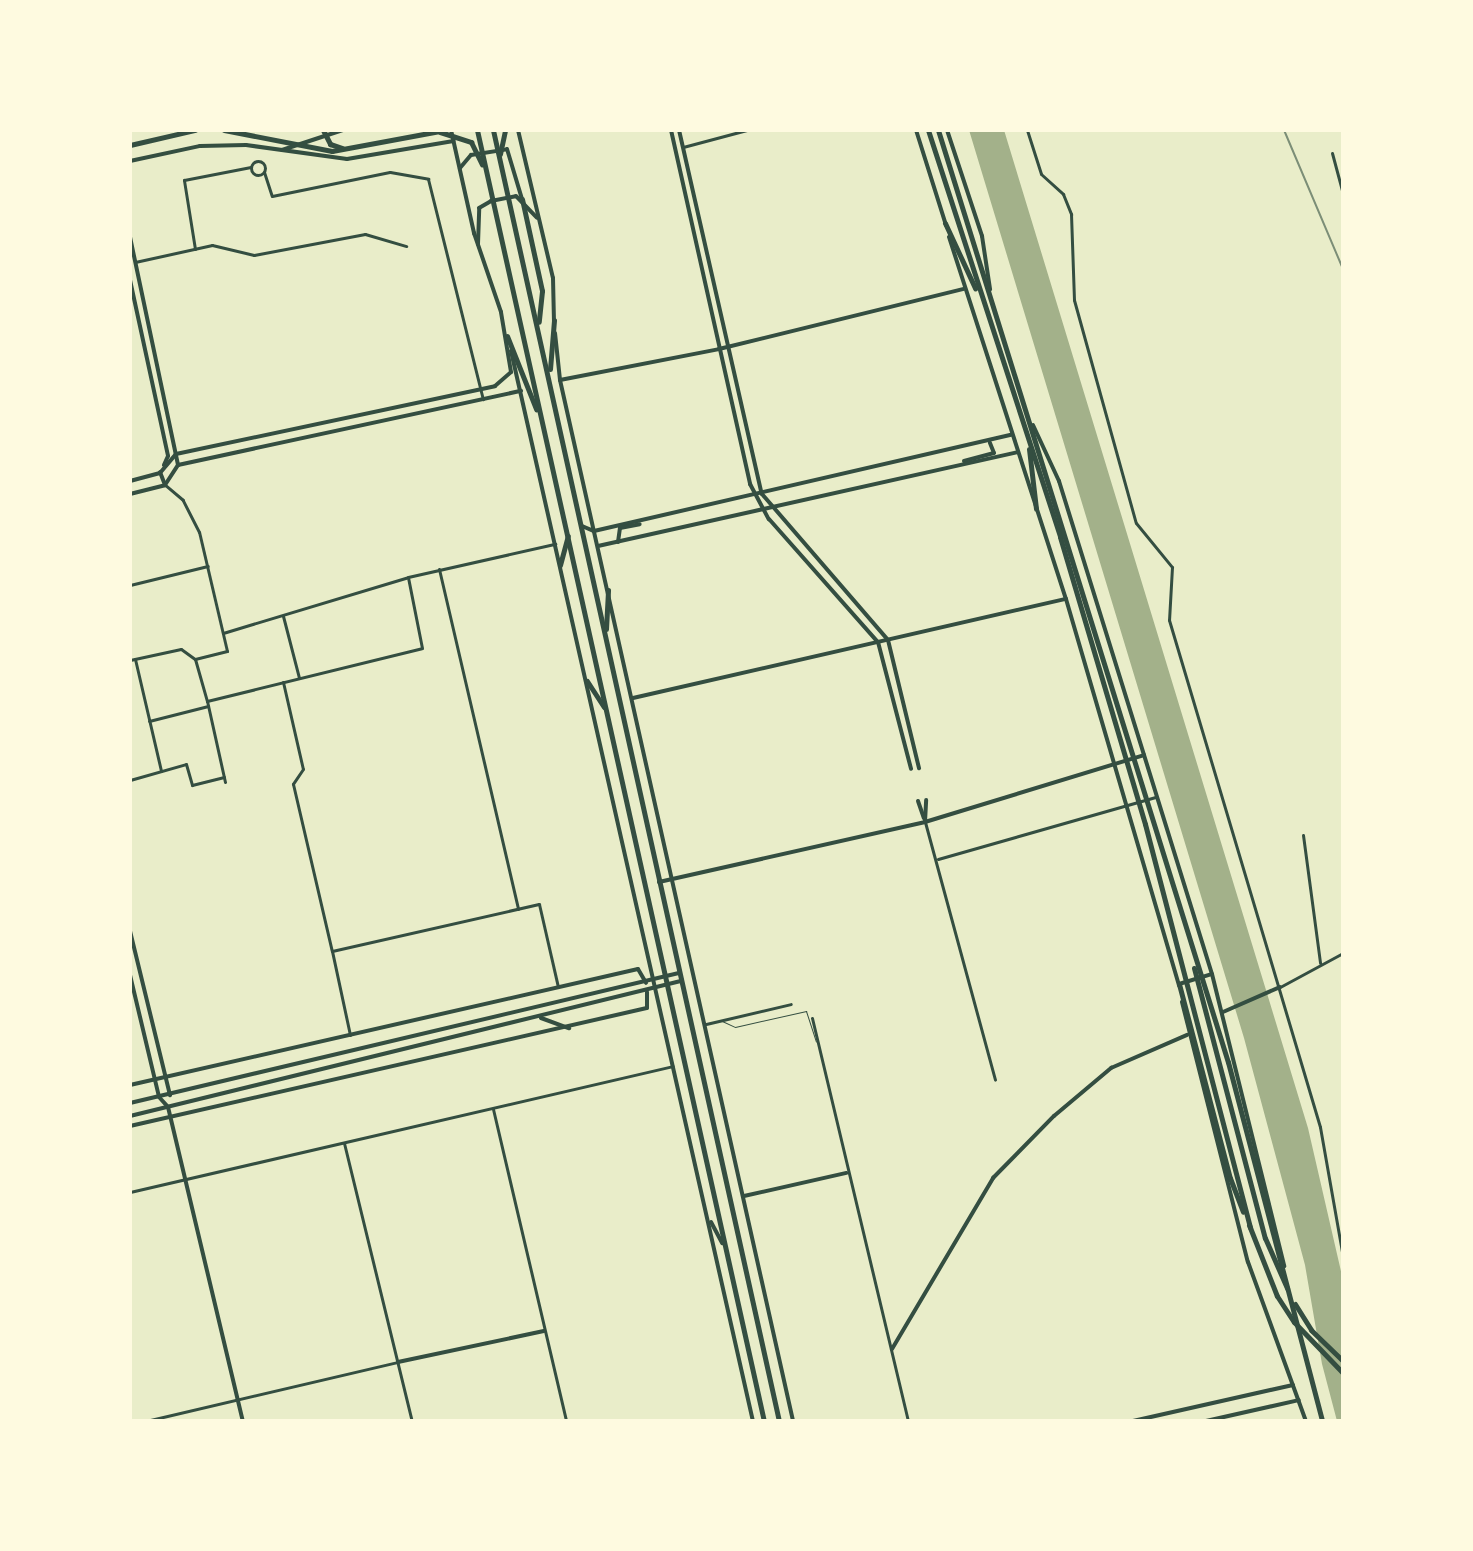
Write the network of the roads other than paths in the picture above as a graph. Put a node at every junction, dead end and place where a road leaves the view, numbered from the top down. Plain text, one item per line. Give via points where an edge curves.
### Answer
1 (195, 130) edge
2 (224, 130) edge
3 (323, 130) edge
4 (343, 130) edge
5 (451, 130) edge
6 (477, 130) edge
7 (493, 130) edge
8 (505, 130) edge
9 (519, 130) edge
10 (671, 130) edge
11 (679, 130) edge
12 (747, 130) edge
13 (916, 130) edge
14 (928, 130) edge
15 (938, 130) edge
16 (947, 130) edge
17 (1027, 130) edge
18 (442, 131) edge
19 (453, 141) junction
20 (130, 145) edge
21 (683, 147) junction
22 (347, 149) junction
23 (280, 151) junction
24 (1332, 153) dead end
25 (130, 161) edge
26 (500, 163) junction
27 (251, 167) junction
28 (459, 171) junction
29 (264, 172) junction
30 (487, 177) junction
31 (1343, 194) edge
32 (522, 199) junction
33 (539, 220) junction
34 (945, 223) junction
35 (130, 237) edge
36 (478, 244) junction
37 (406, 246) dead end
38 (195, 249) junction
39 (135, 262) junction
40 (130, 280) edge
41 (965, 289) junction
42 (991, 299) junction
43 (984, 307) junction
44 (501, 312) junction
45 (554, 320) junction
46 (538, 327) junction
47 (507, 336) junction
48 (727, 347) junction
49 (719, 349) junction
50 (549, 378) junction
51 (560, 380) junction
52 (481, 390) junction
53 (521, 391) junction
54 (483, 400) junction
55 (543, 425) junction
56 (1033, 425) junction
57 (1011, 435) junction
58 (1028, 436) junction
59 (989, 442) junction
60 (1017, 452) junction
61 (176, 454) junction
62 (958, 464) junction
63 (178, 465) junction
64 (160, 473) junction
65 (130, 481) edge
66 (165, 485) junction
67 (130, 494) edge
68 (762, 494) junction
69 (755, 496) junction
70 (769, 506) junction
71 (760, 508) junction
72 (1036, 509) junction
73 (673, 514) junction
74 (580, 525) junction
75 (594, 531) junction
76 (569, 536) junction
77 (618, 542) junction
78 (555, 544) junction
79 (598, 546) junction
80 (560, 565) junction
81 (208, 566) junction
82 (439, 569) junction
83 (408, 577) junction
84 (130, 585) edge
85 (608, 590) junction
86 (1066, 599) junction
87 (283, 615) junction
88 (223, 633) junction
89 (606, 638) junction
90 (888, 640) junction
91 (878, 642) junction
92 (132, 659) edge
93 (195, 659) junction
94 (299, 678) junction
95 (587, 681) junction
96 (283, 682) junction
97 (633, 698) junction
98 (207, 704) junction
99 (608, 711) junction
100 (149, 721) junction
101 (1144, 754) junction
102 (1116, 763) junction
103 (919, 768) dead end
104 (911, 769) dead end
105 (161, 771) junction
106 (130, 780) edge
107 (1156, 797) junction
108 (926, 800) dead end
109 (918, 801) dead end
110 (1128, 805) junction
111 (925, 822) junction
112 (1303, 835) dead end
113 (938, 859) junction
114 (672, 878) junction
115 (659, 882) junction
116 (518, 909) junction
117 (1181, 916) junction
118 (130, 931) edge
119 (332, 951) junction
120 (1343, 953) edge
121 (1320, 963) junction
122 (679, 973) junction
123 (1212, 974) junction
124 (130, 975) edge
125 (665, 976) junction
126 (652, 981) junction
127 (681, 981) junction
128 (646, 983) junction
129 (667, 984) junction
130 (1179, 984) junction
131 (558, 987) junction
132 (1280, 987) junction
133 (650, 991) junction
134 (791, 1004) dead end
135 (1223, 1012) junction
136 (539, 1017) junction
137 (812, 1018) dead end
138 (719, 1020) junction
139 (706, 1024) junction
140 (569, 1028) junction
141 (350, 1035) junction
142 (1187, 1035) junction
143 (818, 1046) junction
144 (673, 1066) junction
145 (165, 1077) junction
146 (155, 1079) junction
147 (995, 1080) dead end
148 (130, 1085) edge
149 (170, 1095) junction
150 (159, 1097) junction
151 (130, 1103) edge
152 (168, 1107) junction
153 (492, 1109) junction
154 (130, 1116) edge
155 (169, 1117) junction
156 (130, 1126) edge
157 (344, 1143) junction
158 (846, 1173) junction
159 (186, 1180) junction
160 (130, 1192) edge
161 (744, 1196) junction
162 (708, 1217) junction
163 (1250, 1228) junction
164 (726, 1250) junction
165 (1343, 1258) edge
166 (1284, 1266) junction
167 (544, 1331) junction
168 (892, 1349) junction
169 (1343, 1361) edge
170 (398, 1362) junction
171 (1343, 1373) edge
172 (1293, 1385) junction
173 (1299, 1400) junction
174 (238, 1401) junction
175 (146, 1421) edge
176 (243, 1421) edge
177 (412, 1421) edge
178 (566, 1421) edge
179 (753, 1421) edge
180 (764, 1421) edge
181 (779, 1421) edge
182 (793, 1421) edge
183 (908, 1421) edge
184 (1133, 1421) edge
185 (1206, 1421) edge
186 (1306, 1421) edge
187 (1322, 1421) edge

1 - 20 highway
2 - 22 highway via 310,149
3 - 22 highway via 330,144
4 - 23 street
5 - 19 street
6 - 30 highway
7 - 26 highway
8 - 26 highway
9 - 33 street
10 - 49 street
11 - 21 street
12 - 21 street
13 - 34 street
14 - 43 highway
15 - 42 highway
16 - 42 street via 982,236
17 - 132 street via 1041,174 1063,194 1071,214 1076,236 1074,300 1136,523 1172,567 1169,620
18 - 22 highway
18 - 30 highway via 471,142
19 - 23 street via 347,159
19 - 28 street
21 - 48 street
23 - 25 street via 200,146
24 - 31 street
26 - 46 highway
27 - 29 street via 255,175
27 - 29 street via 260,161
27 - 38 street via 184,180
28 - 32 street via 471,155 507,149
28 - 36 street
29 - 52 street via 272,196 390,172 428,179
30 - 55 highway
32 - 33 street
32 - 36 street via 516,196 479,208
32 - 46 highway via 542,291
33 - 45 street via 553,278
34 - 41 street
34 - 43 highway
35 - 39 street
36 - 44 street
37 - 38 street via 365,234 254,255 212,245
38 - 39 street
39 - 61 street
40 - 64 street via 168,456
41 - 48 street
41 - 57 street
42 - 56 highway
43 - 58 highway
44 - 47 street
44 - 52 street via 511,372 507,380
45 - 50 highway
45 - 51 street
46 - 50 highway
47 - 53 street
47 - 55 highway
48 - 49 street
48 - 68 street
49 - 51 street
49 - 69 street
50 - 74 highway
51 - 75 street
52 - 54 street
52 - 61 street
53 - 54 street
53 - 78 street
54 - 63 street
55 - 76 highway
56 - 101 street via 1059,481
56 - 117 highway
57 - 59 street
57 - 60 street
58 - 72 highway
58 - 163 highway via 1174,923
59 - 62 street via 994,453
59 - 68 street
60 - 62 street
60 - 72 street
61 - 63 street
61 - 64 street
62 - 70 street
63 - 66 street
64 - 65 street
64 - 66 street
66 - 67 street
66 - 81 street via 190,510
68 - 69 street
68 - 70 street
69 - 71 street
69 - 73 street
70 - 71 street
70 - 90 street
71 - 77 street
71 - 91 street
72 - 86 street
73 - 75 street
73 - 77 street via 620,528
74 - 75 street
74 - 89 highway
75 - 79 street
76 - 80 highway
76 - 99 highway
77 - 79 street
78 - 80 street
78 - 82 street
79 - 85 street
80 - 95 street
81 - 84 street
81 - 88 street
82 - 83 street
82 - 116 street
83 - 87 street
83 - 94 street via 422,648
85 - 89 highway
85 - 97 street
86 - 90 street
86 - 102 street
87 - 88 street
87 - 94 street
88 - 93 street via 227,651
89 - 115 highway
90 - 91 street
90 - 103 street
91 - 97 street
91 - 104 street
92 - 93 street via 181,649
92 - 100 street
93 - 98 street
94 - 96 street
95 - 99 highway
95 - 126 street
96 - 98 street
96 - 119 street via 303,769 293,784
97 - 114 street
98 - 100 street
98 - 105 street via 225,780 192,785 186,764
99 - 125 highway
100 - 105 street
101 - 102 street
101 - 107 street
102 - 110 street
102 - 111 street
105 - 106 street
107 - 110 street
107 - 123 street
108 - 111 street
109 - 111 street
110 - 113 street
110 - 130 street
111 - 113 street
111 - 114 street
112 - 121 street
113 - 147 street
114 - 115 street
114 - 139 street
115 - 122 highway
116 - 119 street
116 - 131 street via 539,904
117 - 166 highway
117 - 169 highway via 1265,1238 1311,1330
118 - 145 street
119 - 141 street
120 - 121 street
121 - 132 street
122 - 125 street
122 - 127 highway
123 - 130 street
123 - 135 street
124 - 146 street
125 - 126 street
125 - 129 highway
126 - 128 street
126 - 133 street
127 - 129 street
127 - 181 highway
128 - 131 street via 638,969
128 - 149 street
129 - 133 street
129 - 164 highway
130 - 142 street
130 - 163 highway via 1230,1178
131 - 141 street
132 - 135 street
132 - 165 street via 1320,1127
133 - 136 street
133 - 140 street via 647,1008
133 - 144 street
134 - 138 street
135 - 166 street
136 - 140 street
136 - 152 street
137 - 143 street
138 - 139 street
138 - 143 lane via 746,1025 806,1011
139 - 161 street
140 - 155 street
141 - 145 street
142 - 168 street via 1111,1068 993,1178
142 - 172 street via 1248,1262
143 - 158 street
144 - 153 street
144 - 162 street
145 - 146 street
145 - 149 street
146 - 148 street
146 - 150 street
149 - 150 street
149 - 152 street
150 - 151 street
150 - 152 street
152 - 154 street
152 - 155 street
153 - 157 street
153 - 167 street
155 - 156 street
155 - 159 street
157 - 159 street
157 - 170 street
158 - 161 street
158 - 168 street
159 - 160 street
159 - 174 street
161 - 182 street
162 - 164 street
162 - 179 street
163 - 171 highway via 1277,1296 1294,1322
164 - 180 highway
166 - 187 highway
167 - 170 street
167 - 178 street
168 - 183 street
170 - 174 street
170 - 177 street
172 - 173 street
172 - 184 street
173 - 185 street
173 - 186 street
174 - 175 street
174 - 176 street

